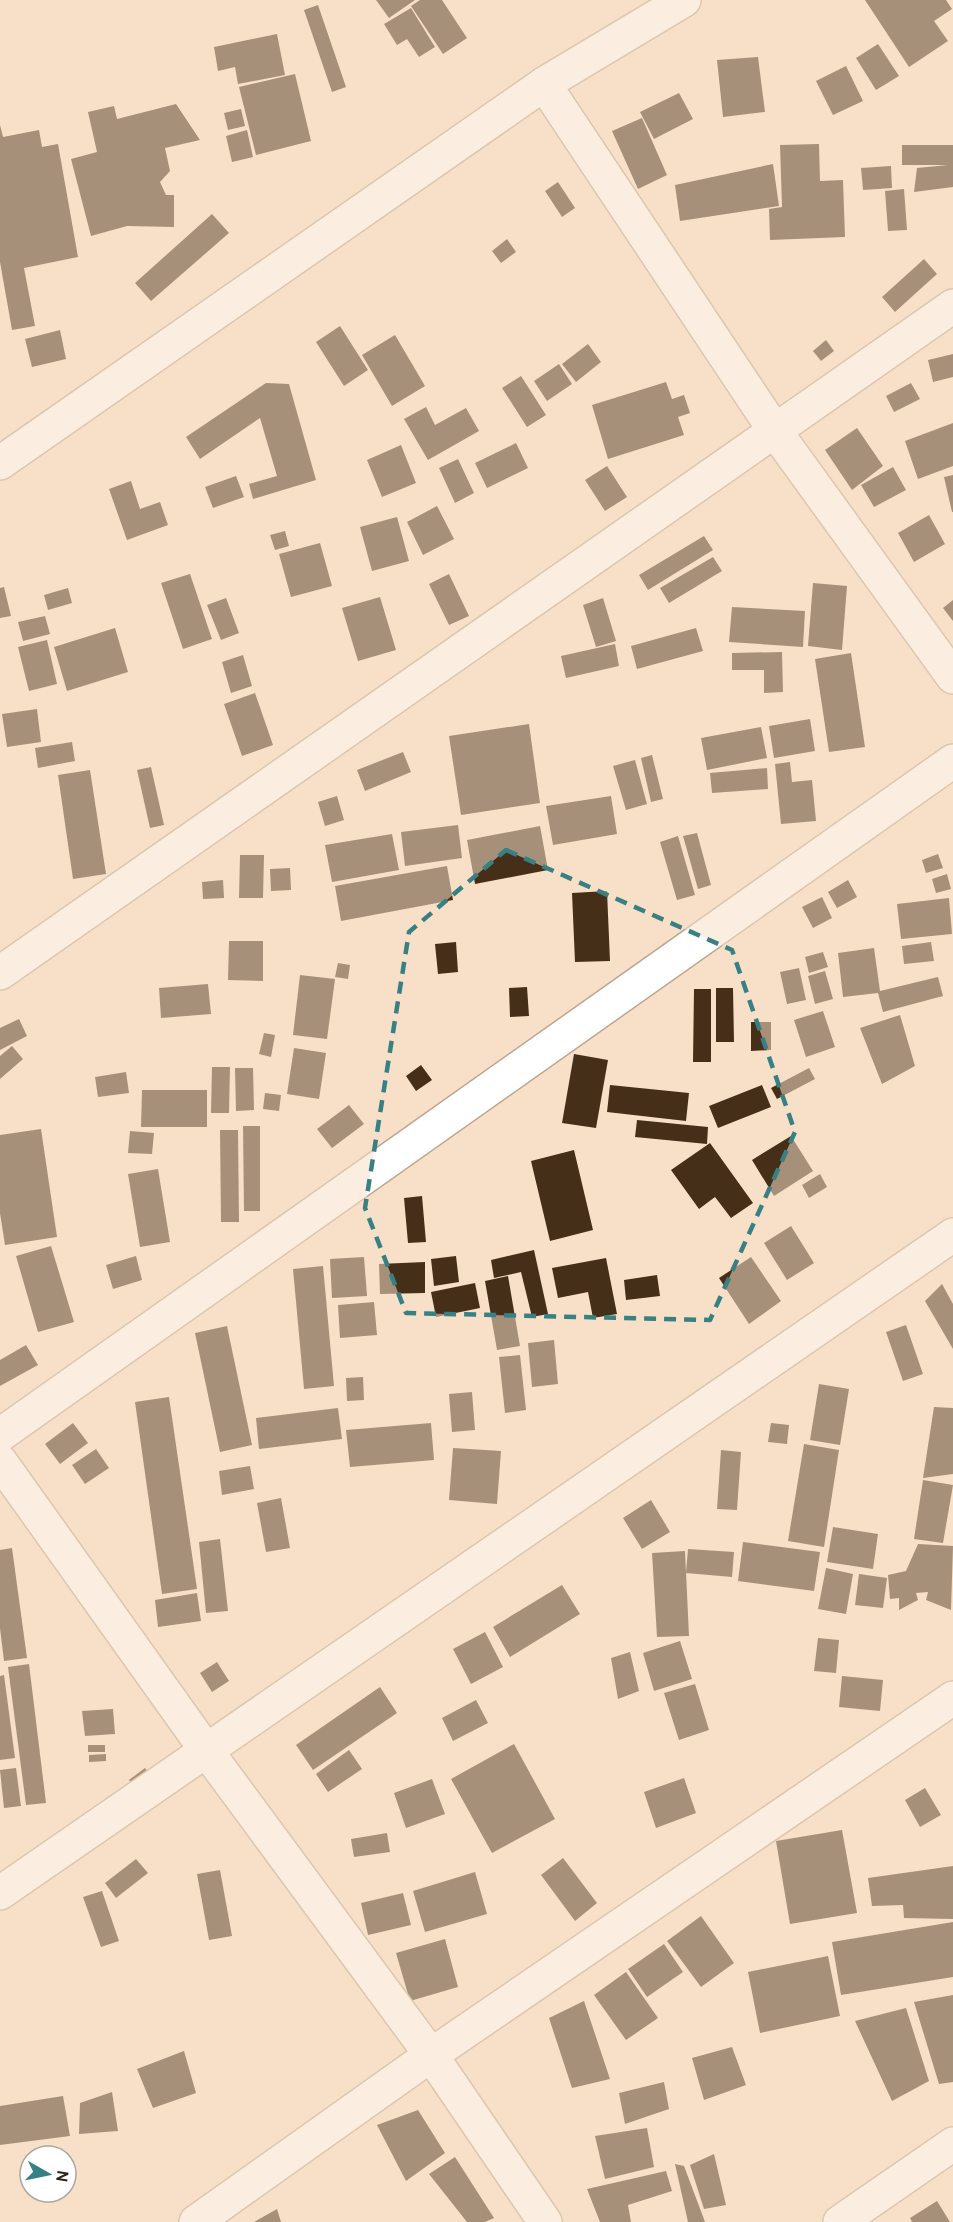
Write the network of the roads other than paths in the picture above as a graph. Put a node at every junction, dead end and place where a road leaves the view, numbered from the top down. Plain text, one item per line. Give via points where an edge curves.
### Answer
1 (684, 0) edge
2 (544, 84) junction
3 (953, 306) edge
4 (775, 431) junction
5 (0, 463) edge
6 (953, 676) edge
7 (953, 761) edge
8 (0, 973) edge
9 (953, 1235) edge
10 (0, 1435) edge
11 (0, 1461) edge
12 (953, 1698) edge
13 (206, 1750) junction
14 (0, 1893) edge
15 (431, 2055) junction
16 (953, 2144) edge
17 (196, 2222) edge
18 (545, 2222) edge
19 (840, 2222) edge

1 - 2 street
2 - 4 street
2 - 5 street
3 - 4 street
4 - 6 street
4 - 8 street
7 - 10 street
9 - 13 street
11 - 13 street
12 - 15 street
13 - 14 street
13 - 15 street
15 - 17 street
15 - 18 street
16 - 19 street

